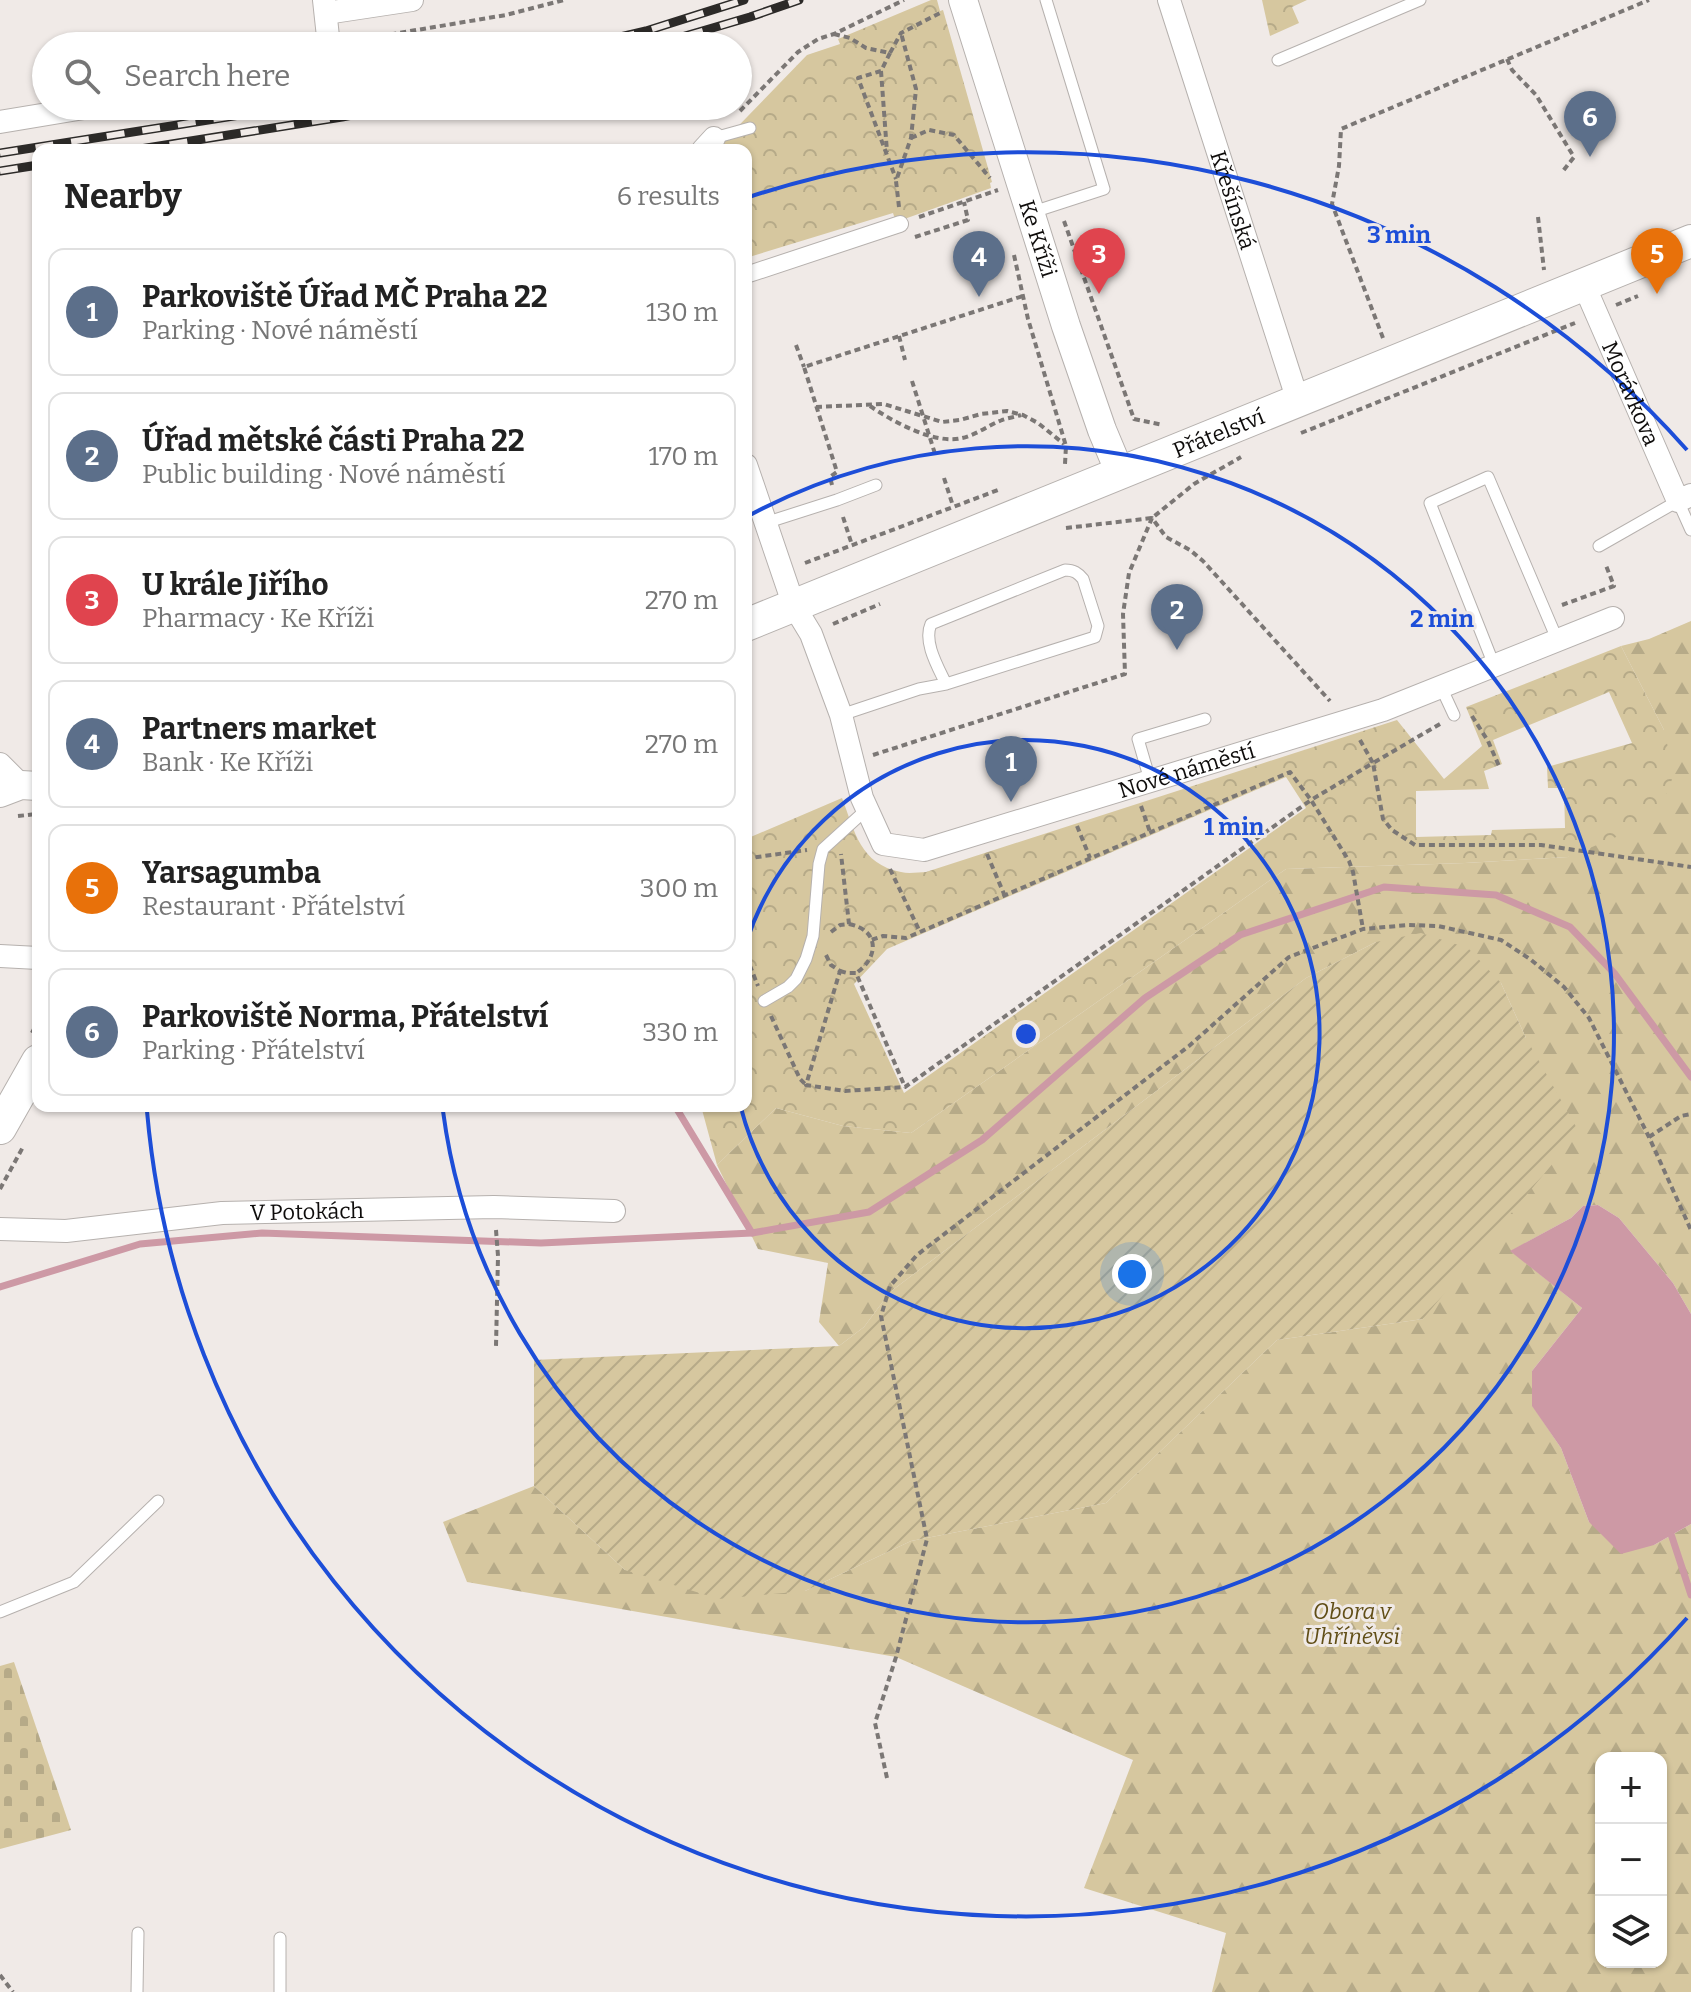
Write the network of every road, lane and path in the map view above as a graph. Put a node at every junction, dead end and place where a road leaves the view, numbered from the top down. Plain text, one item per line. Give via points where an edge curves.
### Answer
1 (412, 0) edge
2 (564, 0) edge
3 (903, 0) edge
4 (1046, 0) edge
5 (1169, 0) edge
6 (1420, 0) edge
7 (1649, 0) edge
8 (955, 5) edge
9 (325, 7) edge
10 (328, 32) edge
11 (406, 32) edge
12 (901, 33) junction
13 (834, 34) junction
14 (890, 53) junction
15 (1507, 59) junction
16 (1278, 60) dead end
17 (881, 71) junction
18 (752, 99) edge
19 (32, 117) edge
20 (731, 120) edge
21 (0, 122) edge
22 (750, 128) dead end
23 (911, 138) junction
24 (708, 144) edge
25 (887, 157) junction
26 (1563, 171) dead end
27 (990, 179) dead end
28 (896, 181) junction
29 (1000, 189) dead end
30 (1030, 213) junction
31 (900, 224) junction
32 (1691, 241) edge
33 (752, 273) edge
34 (1650, 290) dead end
35 (1023, 296) dead end
36 (1590, 299) junction
37 (899, 336) junction
38 (1383, 339) dead end
39 (796, 345) dead end
40 (905, 360) dead end
41 (804, 367) junction
42 (912, 381) dead end
43 (1298, 401) junction
44 (869, 405) junction
45 (816, 407) junction
46 (923, 415) junction
47 (1023, 415) junction
48 (1134, 419) dead end
49 (1174, 428) dead end
50 (1298, 434) dead end
51 (929, 436) junction
52 (936, 457) dead end
53 (1241, 457) dead end
54 (1056, 471) dead end
55 (1120, 473) junction
56 (944, 478) dead end
57 (752, 483) edge
58 (876, 485) dead end
59 (1007, 487) dead end
60 (834, 491) dead end
61 (1684, 498) edge
62 (953, 506) junction
63 (841, 512) dead end
64 (1152, 518) junction
65 (765, 523) junction
66 (1691, 530) edge
67 (1054, 533) dead end
68 (852, 545) junction
69 (1599, 546) dead end
70 (782, 572) junction
71 (887, 600) dead end
72 (794, 606) junction
73 (1613, 618) dead end
74 (752, 623) edge
75 (811, 634) junction
76 (1557, 639) junction
77 (1494, 665) junction
78 (946, 684) junction
79 (1441, 687) junction
80 (1466, 707) dead end
81 (841, 715) junction
82 (1454, 715) dead end
83 (1205, 719) dead end
84 (1348, 720) junction
85 (869, 756) dead end
86 (0, 764) edge
87 (1499, 766) dead end
88 (1150, 780) junction
89 (20, 788) edge
90 (1139, 800) dead end
91 (1311, 800) junction
92 (867, 809) junction
93 (1074, 820) dead end
94 (1150, 832) junction
95 (839, 834) junction
96 (1431, 845) dead end
97 (824, 848) junction
98 (985, 849) dead end
99 (752, 858) edge
100 (1090, 858) junction
101 (887, 862) dead end
102 (1691, 867) edge
103 (1005, 895) junction
104 (849, 924) junction
105 (1363, 929) junction
106 (920, 932) junction
107 (827, 938) dead end
108 (871, 940) junction
109 (825, 949) dead end
110 (0, 956) edge
111 (32, 958) edge
112 (752, 971) edge
113 (840, 971) junction
114 (856, 973) junction
115 (764, 1001) junction
116 (32, 1072) edge
117 (806, 1085) junction
118 (905, 1087) junction
119 (1691, 1114) edge
120 (0, 1128) edge
121 (1649, 1137) junction
122 (614, 1211) dead end
123 (0, 1229) edge
124 (1691, 1230) edge
125 (498, 1256) dead end
126 (496, 1346) dead end
127 (158, 1501) dead end
128 (0, 1612) edge
129 (887, 1778) dead end
130 (138, 1933) dead end
131 (280, 1938) dead end
132 (0, 1975) edge
133 (13, 1992) edge
134 (137, 1992) edge
135 (280, 1992) edge

1 - 9 street
2 - 11 path
3 - 13 path
4 - 30 lane via 1104,189
5 - 43 street, Křešínská
6 - 16 lane
7 - 15 path
8 - 12 path
8 - 30 street, Ke Kříži
9 - 10 street
12 - 14 path
12 - 23 path via 916,89
13 - 14 path
13 - 18 path via 798,52
14 - 17 path
15 - 26 path via 1574,157
15 - 38 path via 1341,129 1332,204
17 - 25 path
17 - 25 path via 858,78
19 - 21 street
20 - 24 path
22 - 24 lane
23 - 27 path via 929,130 954,135
23 - 28 path
25 - 28 path
28 - 31 path
29 - 31 path
30 - 55 street, Ke Kříži
31 - 33 street
32 - 36 main road, Přátelství
34 - 36 path
35 - 37 path
36 - 43 main road, Přátelství
36 - 50 path
36 - 61 street, Morávkova
37 - 40 path
37 - 41 path
39 - 41 path
41 - 45 path
42 - 46 path
43 - 55 main road, Přátelství
44 - 45 path
44 - 46 path
44 - 51 path
45 - 60 path via 837,472 830,477
46 - 47 path via 942,422 1007,411
46 - 51 path
47 - 51 path via 963,438
47 - 54 path via 1066,446 1065,464
48 - 49 path
51 - 52 path
53 - 64 path via 1194,484
55 - 72 main road, Přátelství
56 - 62 path
57 - 65 street, Nové náměstí
58 - 65 lane
59 - 62 path
61 - 66 lane
61 - 69 lane
62 - 68 path
63 - 68 path
64 - 67 path
64 - 84 path via 1166,537 1203,561
64 - 85 path via 1129,573 1123,614 1125,674
65 - 70 street, Nové náměstí
68 - 70 path
70 - 72 street, Nové náměstí
71 - 75 path
72 - 74 main road, Přátelství
72 - 75 street, Nové náměstí
73 - 76 street, Nové náměstí
75 - 81 street, Nové náměstí
76 - 77 street, Nové náměstí
76 - 77 lane via 1488,477 1430,503
77 - 79 street, Nové náměstí
78 - 78 lane via 1095,637 1098,626 1083,579 1065,570 931,624 928,636
78 - 81 lane
79 - 82 lane
79 - 84 street, Nové náměstí
80 - 87 path
81 - 92 street, Nové náměstí
83 - 88 lane via 1138,739
84 - 88 street, Nové náměstí
84 - 91 path via 1373,763
86 - 89 street
88 - 92 street, Nové náměstí via 924,850 883,844
90 - 94 path
91 - 94 path via 1290,772
91 - 105 path via 1349,861
91 - 118 path
92 - 95 lane
93 - 100 path
94 - 100 path
95 - 97 lane
95 - 104 path
96 - 102 path via 1541,845
97 - 99 path
97 - 115 lane via 806,959 788,987
98 - 103 path
100 - 103 path
101 - 106 path
103 - 106 path
104 - 107 path via 832,930
104 - 108 path via 868,932
105 - 121 path via 1438,926 1501,940 1530,959 1564,987 1589,1018
105 - 129 path via 1289,957 1189,1046 917,1255 890,1286 881,1316 927,1539 875,1723
106 - 108 path
108 - 114 path via 869,961
109 - 113 path via 831,965
110 - 111 street
112 - 115 path
113 - 114 path
113 - 117 path
114 - 118 path
115 - 117 path
116 - 120 main road
117 - 118 path via 845,1091
119 - 121 path
121 - 124 path
122 - 123 street, V Potokách via 494,1207 222,1213 66,1231
125 - 126 path
127 - 128 lane via 74,1582
130 - 134 lane
131 - 135 lane
132 - 133 path

